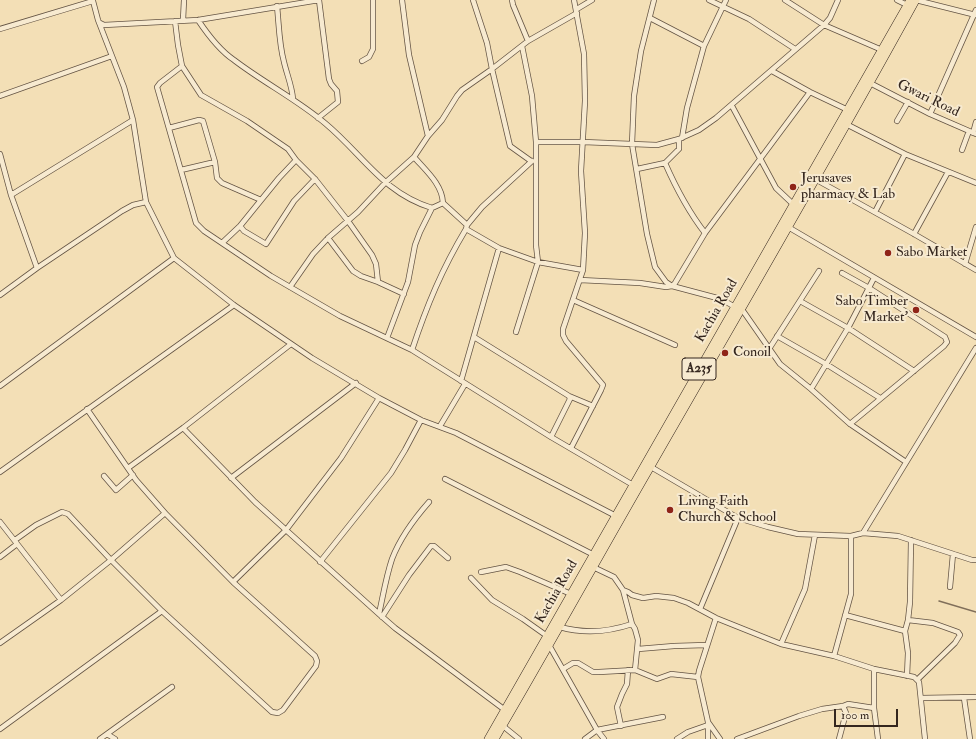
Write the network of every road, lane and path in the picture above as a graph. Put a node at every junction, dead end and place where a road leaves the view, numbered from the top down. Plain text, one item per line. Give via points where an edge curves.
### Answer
1 (92, 0) edge
2 (184, 0) edge
3 (319, 0) edge
4 (373, 0) edge
5 (402, 0) edge
6 (473, 0) edge
7 (512, 0) edge
8 (574, 0) edge
9 (592, 0) edge
10 (654, 0) edge
11 (708, 0) edge
12 (726, 0) edge
13 (785, 0) edge
14 (838, 0) edge
15 (897, 0) edge
16 (916, 0) edge
17 (908, 3) edge
18 (277, 6) junction
19 (723, 6) junction
20 (577, 11) junction
21 (975, 13) edge
22 (650, 18) junction
23 (183, 20) junction
24 (198, 20) junction
25 (175, 21) junction
26 (100, 23) junction
27 (824, 25) junction
28 (0, 29) edge
29 (528, 41) junction
30 (522, 46) junction
31 (704, 46) junction
32 (795, 50) junction
33 (882, 50) junction
34 (112, 56) junction
35 (362, 61) dead end
36 (182, 66) junction
37 (492, 69) junction
38 (772, 71) junction
39 (870, 83) junction
40 (810, 92) junction
41 (0, 96) edge
42 (293, 99) junction
43 (908, 102) junction
44 (732, 106) junction
45 (848, 110) junction
46 (930, 114) junction
47 (318, 118) junction
48 (133, 120) junction
49 (898, 121) dead end
50 (976, 122) edge
51 (846, 124) junction
52 (169, 128) junction
53 (973, 133) edge
54 (428, 136) junction
55 (680, 138) junction
56 (536, 142) junction
57 (583, 142) junction
58 (632, 144) junction
59 (962, 150) dead end
60 (0, 154) edge
61 (905, 154) junction
62 (414, 157) junction
63 (761, 159) junction
64 (296, 160) junction
65 (533, 160) junction
66 (2, 162) edge
67 (215, 162) junction
68 (665, 163) junction
69 (637, 169) junction
70 (181, 170) junction
71 (948, 172) junction
72 (315, 179) junction
73 (815, 179) junction
74 (385, 183) junction
75 (976, 183) edge
76 (11, 195) junction
77 (261, 200) junction
78 (146, 202) junction
79 (443, 203) junction
80 (794, 205) junction
81 (432, 208) junction
82 (875, 212) junction
83 (348, 221) junction
84 (240, 226) junction
85 (466, 227) junction
86 (788, 227) junction
87 (976, 227) edge
88 (705, 233) junction
89 (914, 234) junction
90 (328, 238) junction
91 (222, 243) junction
92 (499, 248) junction
93 (174, 258) junction
94 (538, 262) junction
95 (966, 264) junction
96 (37, 268) junction
97 (583, 270) junction
98 (976, 270) edge
99 (819, 271) dead end
100 (842, 273) dead end
101 (874, 278) junction
102 (580, 280) junction
103 (378, 282) junction
104 (672, 286) junction
105 (290, 287) junction
106 (869, 288) junction
107 (404, 294) junction
108 (0, 295) edge
109 (573, 300) junction
110 (800, 301) junction
111 (234, 305) junction
112 (738, 307) junction
113 (730, 320) junction
114 (848, 328) junction
115 (516, 332) dead end
116 (777, 336) junction
117 (474, 337) junction
118 (976, 337) edge
119 (386, 338) junction
120 (291, 344) junction
121 (675, 344) dead end
122 (976, 348) edge
123 (769, 349) junction
124 (412, 350) junction
125 (826, 364) junction
126 (914, 371) junction
127 (463, 382) junction
128 (356, 383) junction
129 (0, 386) edge
130 (811, 389) junction
131 (570, 396) junction
132 (379, 398) junction
133 (880, 398) junction
134 (593, 406) junction
135 (87, 410) junction
136 (421, 420) junction
137 (850, 424) junction
138 (440, 426) junction
139 (183, 428) junction
140 (551, 437) junction
141 (571, 448) junction
142 (906, 462) junction
143 (650, 467) junction
144 (128, 468) junction
145 (0, 472) edge
146 (133, 475) junction
147 (104, 476) dead end
148 (231, 478) junction
149 (444, 479) dead end
150 (633, 486) junction
151 (429, 502) dead end
152 (165, 513) junction
153 (616, 516) junction
154 (738, 518) junction
155 (0, 522) edge
156 (286, 530) junction
157 (863, 533) junction
158 (815, 535) junction
159 (851, 536) junction
160 (911, 540) junction
161 (16, 542) junction
162 (953, 554) junction
163 (594, 555) junction
164 (0, 557) edge
165 (448, 558) dead end
166 (111, 560) junction
167 (976, 560) edge
168 (320, 562) junction
169 (593, 567) junction
170 (481, 572) dead end
171 (471, 578) dead end
172 (233, 582) junction
173 (950, 587) dead end
174 (623, 590) junction
175 (571, 594) junction
176 (61, 600) junction
177 (700, 609) junction
178 (162, 611) junction
179 (381, 615) junction
180 (845, 615) junction
181 (716, 618) junction
182 (908, 620) junction
183 (632, 624) junction
184 (560, 627) junction
185 (905, 631) junction
186 (547, 636) junction
187 (0, 643) edge
188 (782, 644) junction
189 (549, 645) junction
190 (706, 645) junction
191 (638, 649) junction
192 (834, 656) junction
193 (563, 669) junction
194 (874, 669) junction
195 (628, 670) junction
196 (635, 670) junction
197 (907, 676) junction
198 (698, 677) junction
199 (918, 680) junction
200 (172, 687) dead end
201 (976, 697) edge
202 (921, 698) junction
203 (964, 698) junction
204 (843, 706) junction
205 (874, 708) junction
206 (505, 710) junction
207 (663, 717) dead end
208 (708, 723) junction
209 (503, 726) junction
210 (621, 726) junction
211 (0, 729) edge
212 (597, 730) junction
213 (107, 734) junction
214 (100, 739) edge
215 (115, 739) edge
216 (488, 739) edge
217 (495, 739) edge
218 (519, 739) edge
219 (585, 739) edge
220 (604, 739) edge
221 (677, 739) edge
222 (708, 739) edge
223 (720, 739) edge
224 (737, 739) edge
225 (839, 739) edge
226 (878, 739) edge
227 (925, 739) edge
228 (970, 739) edge

1 - 26 street
1 - 28 street
2 - 23 street
3 - 18 street
3 - 47 street via 329,79 337,91 338,102
4 - 35 street via 373,49 369,57
5 - 54 street via 409,55
6 - 37 street via 487,43
7 - 29 street
8 - 20 street
9 - 20 street
10 - 22 street
11 - 19 street
12 - 19 street
13 - 27 street
14 - 27 street
15 - 17 street
16 - 21 street
16 - 39 highway, Kachia Road / A235
17 - 33 highway, Kachia Road / A235
18 - 24 street
18 - 42 street via 283,56 292,85
19 - 31 street
19 - 32 street via 749,19
20 - 29 street
20 - 57 street via 584,54
21 - 46 street
22 - 31 street
22 - 58 street via 641,51 634,96
23 - 24 street
23 - 25 street
24 - 42 street via 211,38 233,60
25 - 26 street via 104,25
25 - 36 street
26 - 34 street
27 - 32 street
27 - 33 street
29 - 30 street
30 - 37 street
30 - 56 street via 532,96
31 - 55 street
32 - 38 street
33 - 45 highway, Kachia Road / A235
34 - 41 street
34 - 48 street
36 - 52 street via 157,86
36 - 64 street via 203,97 247,121 288,149
37 - 54 street via 462,90
37 - 65 street via 510,146
38 - 40 street
38 - 44 street
39 - 43 street, Gwari Road
39 - 51 highway, Kachia Road / A235
40 - 45 street
40 - 63 street
42 - 47 street
43 - 46 street, Gwari Road
43 - 49 street
44 - 55 street via 700,130
44 - 63 street
45 - 80 highway, Kachia Road / A235
46 - 53 street, Gwari Road
47 - 74 street
48 - 76 street
48 - 78 street
50 - 53 street
51 - 61 street
51 - 73 highway, Kachia Road / A235
52 - 67 street via 203,121
52 - 70 street
53 - 59 street
54 - 62 street
55 - 58 street via 657,145
55 - 68 street via 679,149
56 - 57 street
56 - 65 street
57 - 58 street
57 - 97 street via 581,171 586,233
58 - 69 street
60 - 66 street
61 - 71 street
61 - 82 street
62 - 74 street
62 - 79 street via 435,180
63 - 80 street via 776,188
63 - 88 street
64 - 72 street
64 - 77 street
65 - 85 street via 482,207
65 - 94 street
66 - 76 street
67 - 70 street
67 - 77 street via 217,178
68 - 69 street
68 - 88 street via 679,194
69 - 104 street via 655,267
70 - 91 street via 196,223
71 - 75 street
71 - 89 street
72 - 83 street
72 - 84 street via 294,201 266,244
73 - 82 street
73 - 86 highway, Kachia Road / A235
74 - 81 street via 409,199
74 - 83 street
76 - 96 street
77 - 84 street
78 - 93 street
78 - 96 street via 133,205
79 - 81 street
79 - 85 street
80 - 112 highway, Kachia Road / A235
81 - 107 street via 415,245
82 - 89 street
83 - 90 street
83 - 103 street via 372,255
84 - 91 street
85 - 92 street
85 - 124 street via 434,290
86 - 101 street
86 - 112 highway, Kachia Road / A235
87 - 95 street
88 - 104 street
89 - 95 street
90 - 103 street via 353,271
90 - 105 street via 313,254
91 - 105 street
92 - 94 street
92 - 117 street
93 - 111 street
93 - 129 street
94 - 97 street
94 - 115 street
95 - 98 street
96 - 108 street
97 - 102 street
99 - 110 street
100 - 106 street
101 - 106 street
101 - 118 street
102 - 104 street
102 - 109 street
103 - 107 street
104 - 112 street via 721,299
105 - 119 street via 340,316
106 - 114 street
106 - 126 street via 947,340 944,346
107 - 119 street
109 - 121 street
109 - 134 street via 563,335 602,385
110 - 114 street
110 - 116 street
111 - 120 street
111 - 135 street
112 - 113 highway, Kachia Road / A235
112 - 123 street
113 - 143 highway, Kachia Road / A235 via 711,364
113 - 150 highway, Kachia Road / A235
114 - 125 street
114 - 126 street
116 - 123 street
116 - 125 street
117 - 127 street
117 - 131 street
119 - 124 street
120 - 128 street
120 - 139 street
122 - 142 street
123 - 130 street via 780,364
124 - 127 street
125 - 130 street
125 - 133 street
126 - 133 street
127 - 138 street
127 - 140 street
128 - 132 street
128 - 148 street
130 - 137 street
131 - 134 street
131 - 140 street
132 - 136 street
132 - 156 street via 341,458
133 - 137 street
134 - 141 street
135 - 144 street
135 - 145 street
136 - 138 street
136 - 168 street via 391,473
137 - 142 street
138 - 153 street
139 - 144 street
139 - 148 street
140 - 141 street
141 - 150 street
142 - 157 street
143 - 154 street
143 - 169 highway, Kachia Road / A235
144 - 146 street
146 - 147 street via 116,490
146 - 152 street
148 - 156 street
149 - 163 street
150 - 153 highway, Kachia Road / A235
151 - 179 street via 403,536 392,559
152 - 166 street
152 - 172 street
153 - 163 highway, Kachia Road / A235
154 - 158 street via 775,529
154 - 177 street
155 - 161 street
156 - 168 street
156 - 172 street
157 - 159 street
157 - 160 street via 898,536
158 - 159 street
158 - 188 street via 805,589
159 - 180 street via 851,594
160 - 162 street
160 - 182 street
161 - 164 street
161 - 166 street via 36,525 65,512
161 - 176 street
162 - 167 street
162 - 173 street
163 - 175 highway, Kachia Road / A235
165 - 179 street via 431,546
166 - 176 street
166 - 178 street
168 - 179 street
169 - 174 street via 614,577
169 - 184 highway, Kachia Road / A235
170 - 175 street via 506,567
171 - 186 street via 492,600
172 - 178 street via 315,656 317,661 316,666 283,710 278,713 272,712
174 - 177 street via 643,598 674,598
174 - 183 street
175 - 186 highway, Kachia Road / A235
176 - 187 street
177 - 181 street
178 - 211 street
179 - 206 street
180 - 185 street
180 - 192 street
181 - 188 street
181 - 190 street
182 - 185 street
182 - 199 street via 933,623 960,635
183 - 184 street via 600,631
183 - 191 street via 637,634
184 - 189 highway, Kachia Road / A235
185 - 197 street via 908,653
186 - 206 highway, Kachia Road / A235
188 - 192 street
189 - 193 street
189 - 209 highway, Kachia Road / A235
190 - 191 street
190 - 198 street
191 - 196 street
192 - 194 street
193 - 195 street via 578,663 593,672
193 - 212 street
194 - 197 street
194 - 205 street
195 - 196 street
195 - 210 street via 627,684 617,706
196 - 198 street via 657,678 671,674
197 - 199 street
198 - 208 street
199 - 202 street
200 - 213 street
201 - 203 street
202 - 203 street
202 - 227 street
203 - 228 street
204 - 205 street via 848,704
204 - 224 street via 799,716
204 - 225 street via 846,713
205 - 226 street
206 - 216 highway, Kachia Road / A235
207 - 210 street
208 - 221 street
208 - 222 street
208 - 223 street
209 - 217 highway, Kachia Road / A235
209 - 218 street
210 - 212 street
212 - 219 street
212 - 220 street
213 - 214 street
213 - 215 street

